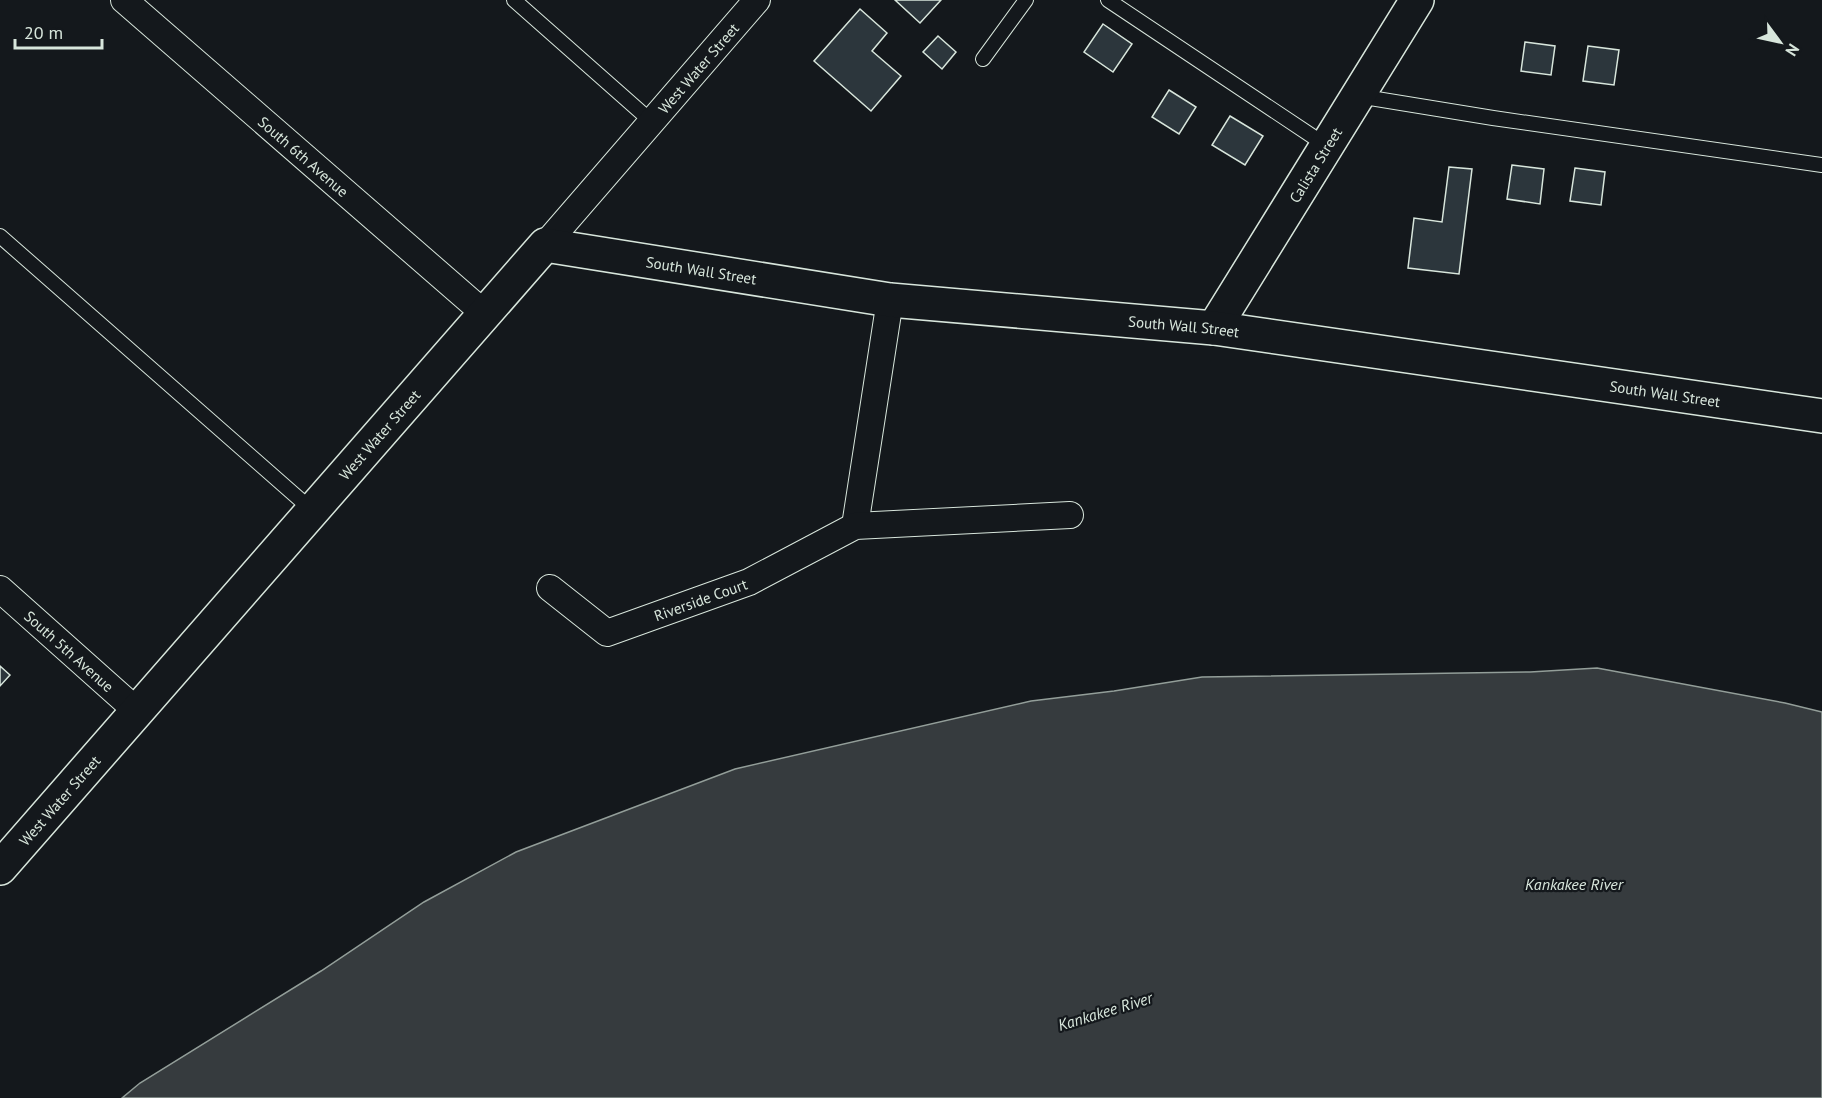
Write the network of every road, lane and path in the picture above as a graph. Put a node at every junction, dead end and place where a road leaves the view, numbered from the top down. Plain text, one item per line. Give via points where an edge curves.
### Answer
1 (123, 0) edge
2 (514, 0) edge
3 (757, 0) edge
4 (1026, 0) edge
5 (1108, 0) edge
6 (1418, 0) edge
7 (983, 59) dead end
8 (1358, 96) junction
9 (652, 122) junction
10 (1327, 147) junction
11 (1822, 165) edge
12 (0, 236) edge
13 (544, 245) junction
14 (890, 300) junction
15 (485, 314) junction
16 (1214, 328) junction
17 (1822, 417) edge
18 (313, 511) junction
19 (1070, 515) dead end
20 (855, 526) junction
21 (550, 588) dead end
22 (0, 589) edge
23 (138, 712) junction
24 (0, 868) edge

1 - 15 street, South 6th Avenue
2 - 9 lane
3 - 9 street, West Water Street
4 - 7 lane
5 - 10 lane
6 - 8 main road, Calista Street
8 - 10 main road, Calista Street
8 - 11 lane
9 - 13 street, West Water Street
10 - 16 main road, Calista Street
12 - 18 lane
13 - 14 main road, South Wall Street
13 - 15 main road, West Water Street
14 - 16 main road, South Wall Street
14 - 20 street
15 - 18 main road, West Water Street
16 - 17 main road, South Wall Street
18 - 23 main road, West Water Street
19 - 20 street, Riverside Court
20 - 21 street, Riverside Court via 749,582 607,633
22 - 23 street, South 5th Avenue
23 - 24 main road, West Water Street

